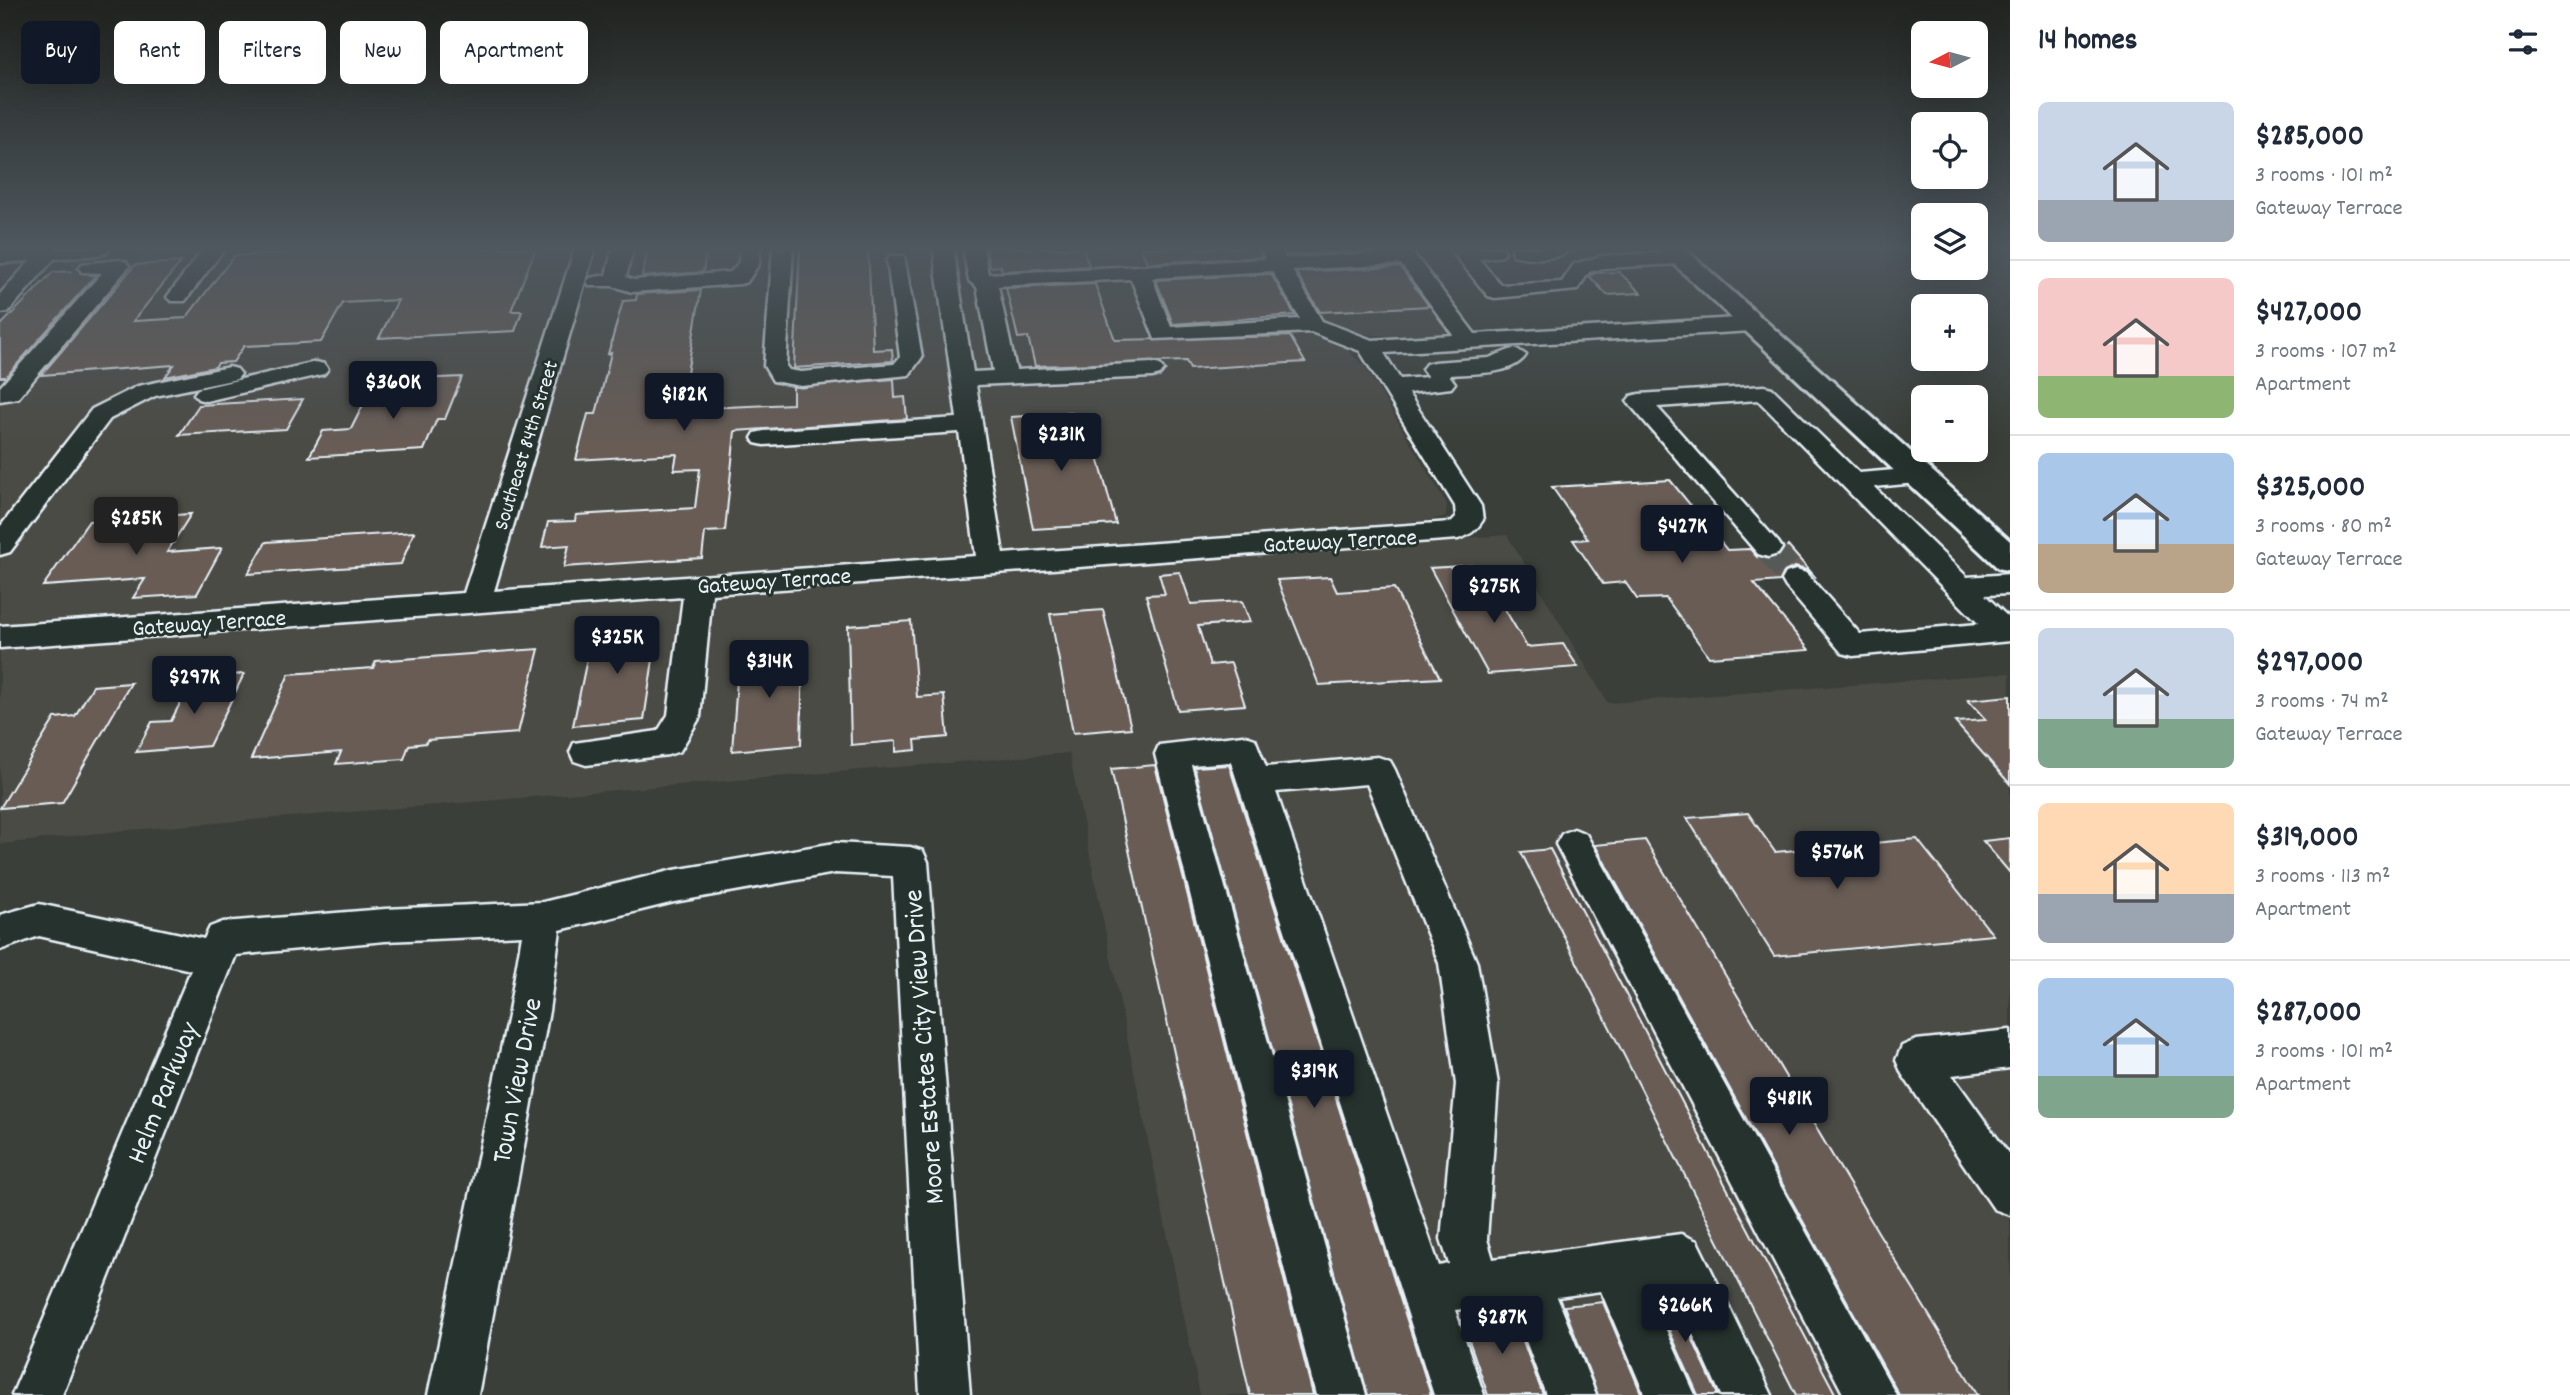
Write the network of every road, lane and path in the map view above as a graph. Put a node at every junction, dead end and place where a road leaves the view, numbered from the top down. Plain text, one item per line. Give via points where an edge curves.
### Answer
1 (79, 313) edge
2 (565, 313) edge
3 (779, 313) edge
4 (903, 313) edge
5 (953, 313) edge
6 (993, 313) edge
7 (1155, 313) edge
8 (1307, 313) edge
9 (1448, 313) edge
10 (1740, 313) edge
11 (1752, 324) junction
12 (1314, 325) junction
13 (1468, 340) junction
14 (1369, 347) junction
15 (1508, 347) junction
16 (911, 357) junction
17 (961, 367) junction
18 (316, 369) dead end
19 (1152, 369) dead end
20 (229, 374) dead end
21 (1006, 378) junction
22 (1392, 387) junction
23 (0, 394) edge
24 (102, 414) junction
25 (970, 424) junction
26 (764, 438) dead end
27 (1918, 475) junction
28 (1852, 481) junction
29 (0, 546) edge
30 (1768, 548) tunnel mouth
31 (2010, 560) edge
32 (991, 564) junction
33 (1796, 580) tunnel mouth
34 (2010, 584) edge
35 (699, 585) junction
36 (1960, 587) junction
37 (476, 602) junction
38 (0, 637) edge
39 (586, 752) dead end
40 (1255, 782) junction
41 (1574, 844) dead end
42 (543, 918) junction
43 (0, 933) edge
44 (215, 958) junction
45 (2010, 1049) edge
46 (2010, 1193) edge
47 (1614, 1266) junction
48 (1526, 1278) junction
49 (1478, 1284) junction
50 (1424, 1291) junction
51 (37, 1395) edge
52 (453, 1395) edge
53 (945, 1395) edge
54 (1341, 1395) edge
55 (1459, 1395) edge
56 (1571, 1395) edge
57 (1670, 1395) edge
58 (1747, 1395) edge
59 (1871, 1395) edge

1 - 23 street via 10,393
2 - 37 street, Southeast 84th Street
3 - 16 street via 775,366 781,376 801,379 901,370
4 - 16 street
5 - 17 street
6 - 21 street
7 - 12 street via 1163,334
8 - 12 street
9 - 13 street
10 - 11 main road
11 - 15 street via 1665,328 1682,346 1587,342
11 - 27 main road
12 - 14 street
13 - 14 street
13 - 15 street
14 - 22 street
15 - 22 street via 1493,365 1434,369 1443,383
16 - 17 street
17 - 21 street
17 - 25 street
18 - 24 street via 135,411
19 - 21 street
20 - 24 street via 150,388 123,398
22 - 32 street, Gateway Terrace via 1468,506 1471,516 1464,527 1439,533
24 - 29 street
25 - 26 street
25 - 32 street
27 - 28 street
27 - 31 main road
28 - 30 street via 1763,393 1639,401
28 - 36 street
32 - 35 street, Gateway Terrace
33 - 36 street via 1853,645 2005,632
34 - 36 street
35 - 37 street, Gateway Terrace
35 - 39 street via 684,717 668,742
37 - 38 street, Gateway Terrace
40 - 49 street via 1378,771 1458,963 1477,1084 1464,1239
40 - 50 street
40 - 54 street via 1243,748 1171,754
41 - 59 street
42 - 44 street, Helm Parkway via 223,939
42 - 52 street, Town View Drive
42 - 53 street, Moore Estates City View Drive via 674,886 835,858 910,862
43 - 44 street via 39,920
44 - 51 street, Helm Parkway
45 - 46 street via 1916,1060
47 - 48 street
47 - 57 street
47 - 58 street via 1681,1257
48 - 49 street
48 - 56 street
49 - 50 street
50 - 55 street

